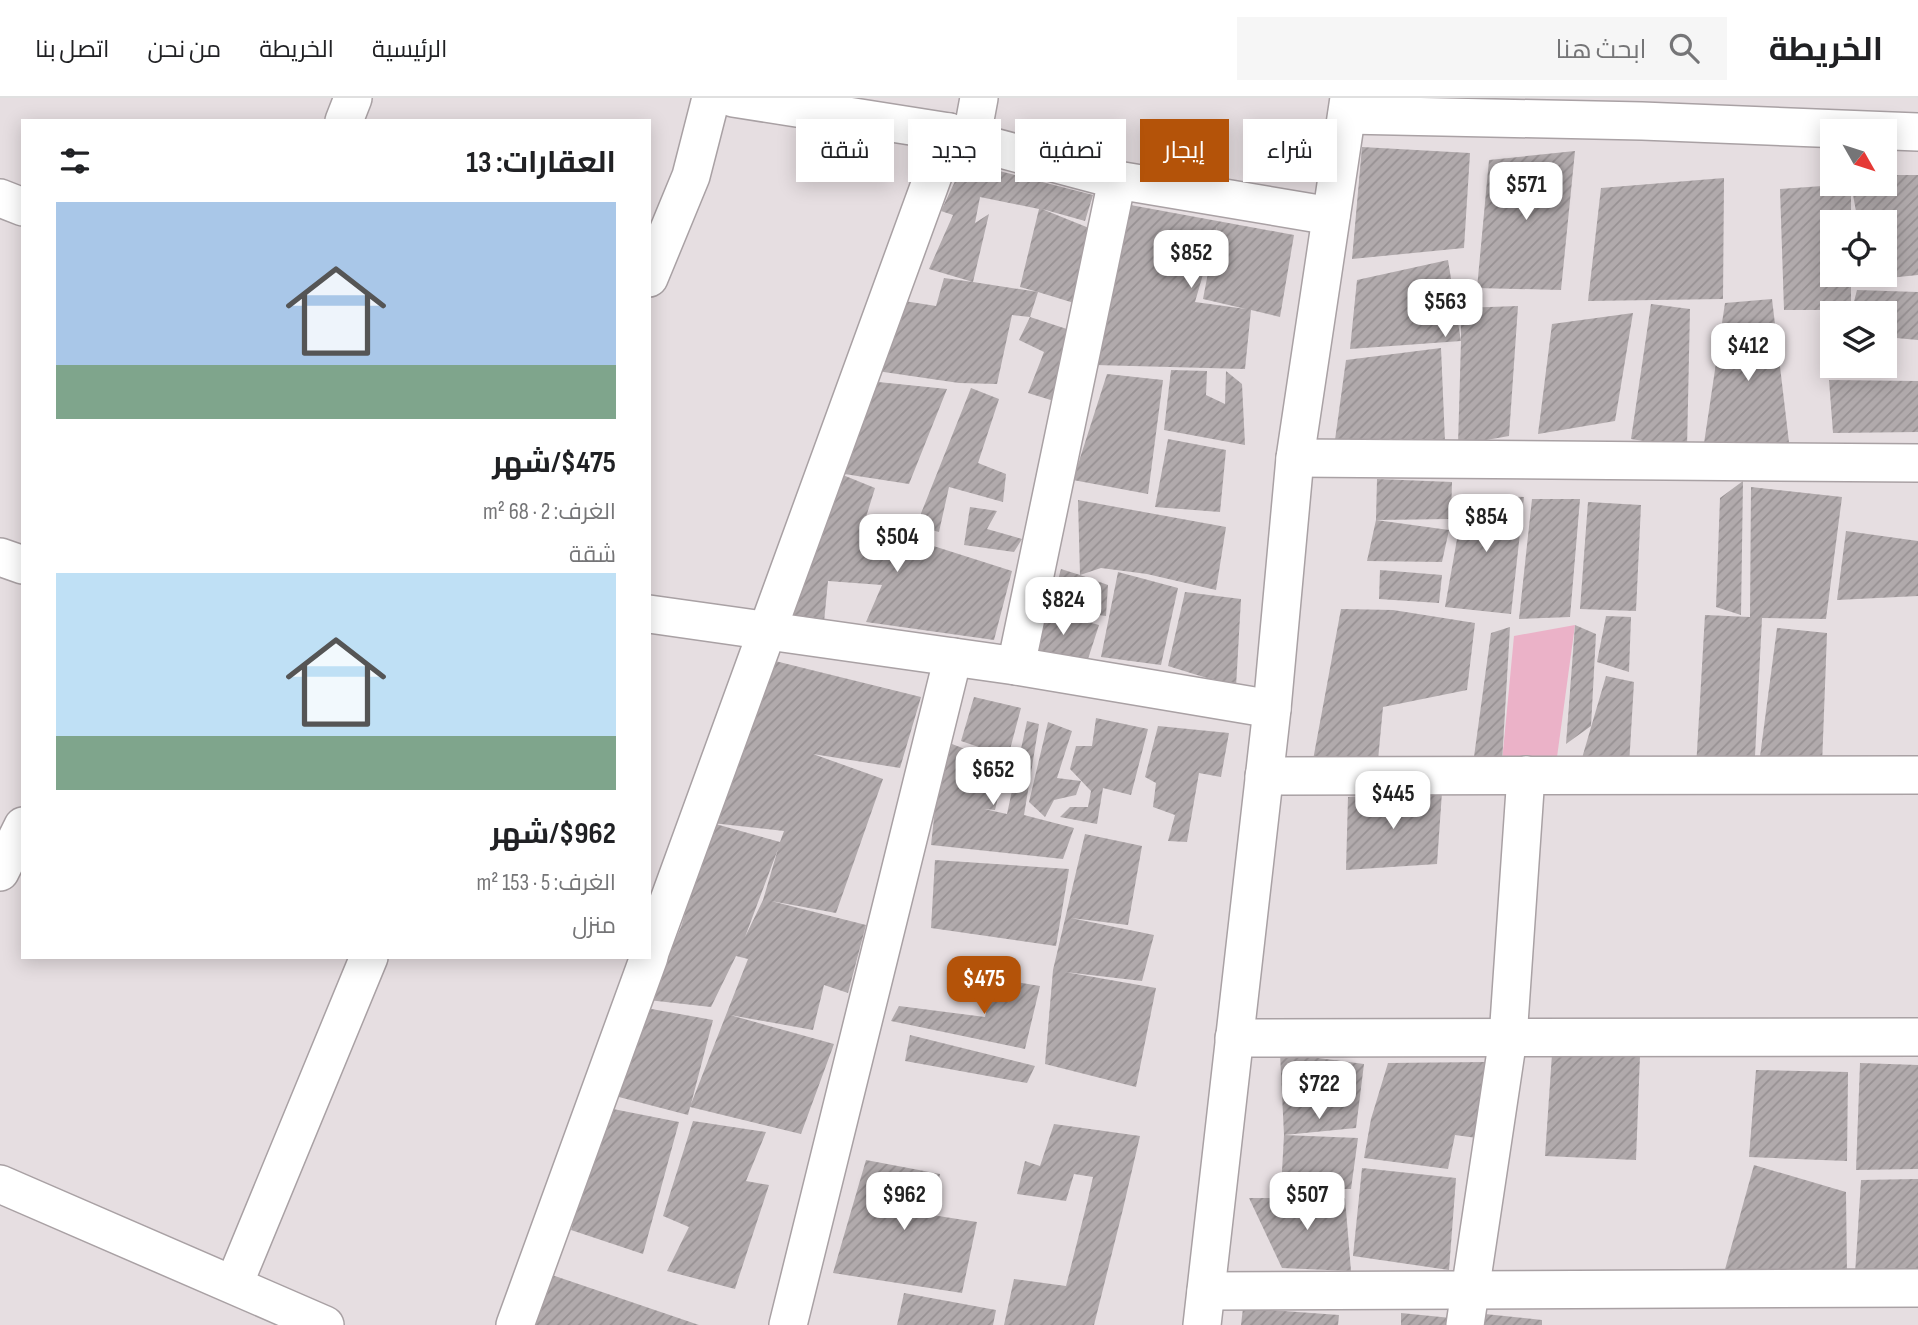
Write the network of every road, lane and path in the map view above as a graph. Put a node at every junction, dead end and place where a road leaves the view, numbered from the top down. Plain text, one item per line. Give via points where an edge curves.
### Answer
1 (353, 98) edge
2 (711, 98) edge
3 (733, 98) edge
4 (979, 98) edge
5 (1348, 107) edge
6 (1644, 110) edge
7 (345, 119) edge
8 (969, 119) edge
9 (908, 128) edge
10 (1918, 132) edge
11 (1126, 181) edge
12 (943, 182) edge
13 (1117, 182) edge
14 (0, 198) edge
15 (21, 206) edge
16 (1331, 215) junction
17 (651, 273) edge
18 (1295, 458) junction
19 (1918, 463) edge
20 (0, 557) edge
21 (21, 564) edge
22 (651, 614) edge
23 (768, 631) junction
24 (953, 657) junction
25 (1016, 666) junction
26 (1272, 709) junction
27 (1526, 775) junction
28 (1918, 775) edge
29 (1264, 776) junction
30 (21, 830) edge
31 (0, 872) edge
32 (651, 951) edge
33 (368, 959) edge
34 (648, 959) edge
35 (1918, 1037) edge
36 (1234, 1038) junction
37 (1508, 1038) junction
38 (0, 1184) edge
39 (234, 1284) junction
40 (1918, 1288) edge
41 (1204, 1308) edge
42 (1467, 1308) edge
43 (324, 1325) edge
44 (514, 1325) edge
45 (788, 1325) edge

1 - 7 street
2 - 17 street via 691,176
3 - 9 street
4 - 8 street
5 - 6 street
5 - 16 street
6 - 10 street
11 - 16 street
12 - 23 street
13 - 25 street
14 - 15 street
16 - 18 street
18 - 19 street
18 - 26 street
20 - 21 street
22 - 23 street
23 - 24 street
23 - 32 street
24 - 25 street
24 - 45 street
25 - 26 street
26 - 29 street
27 - 28 street
27 - 29 street
27 - 37 street
29 - 36 street
30 - 31 street
33 - 39 street
34 - 44 street
35 - 37 street
36 - 37 street
36 - 41 street
37 - 42 street
38 - 39 street
39 - 43 street
40 - 42 street
41 - 42 street

